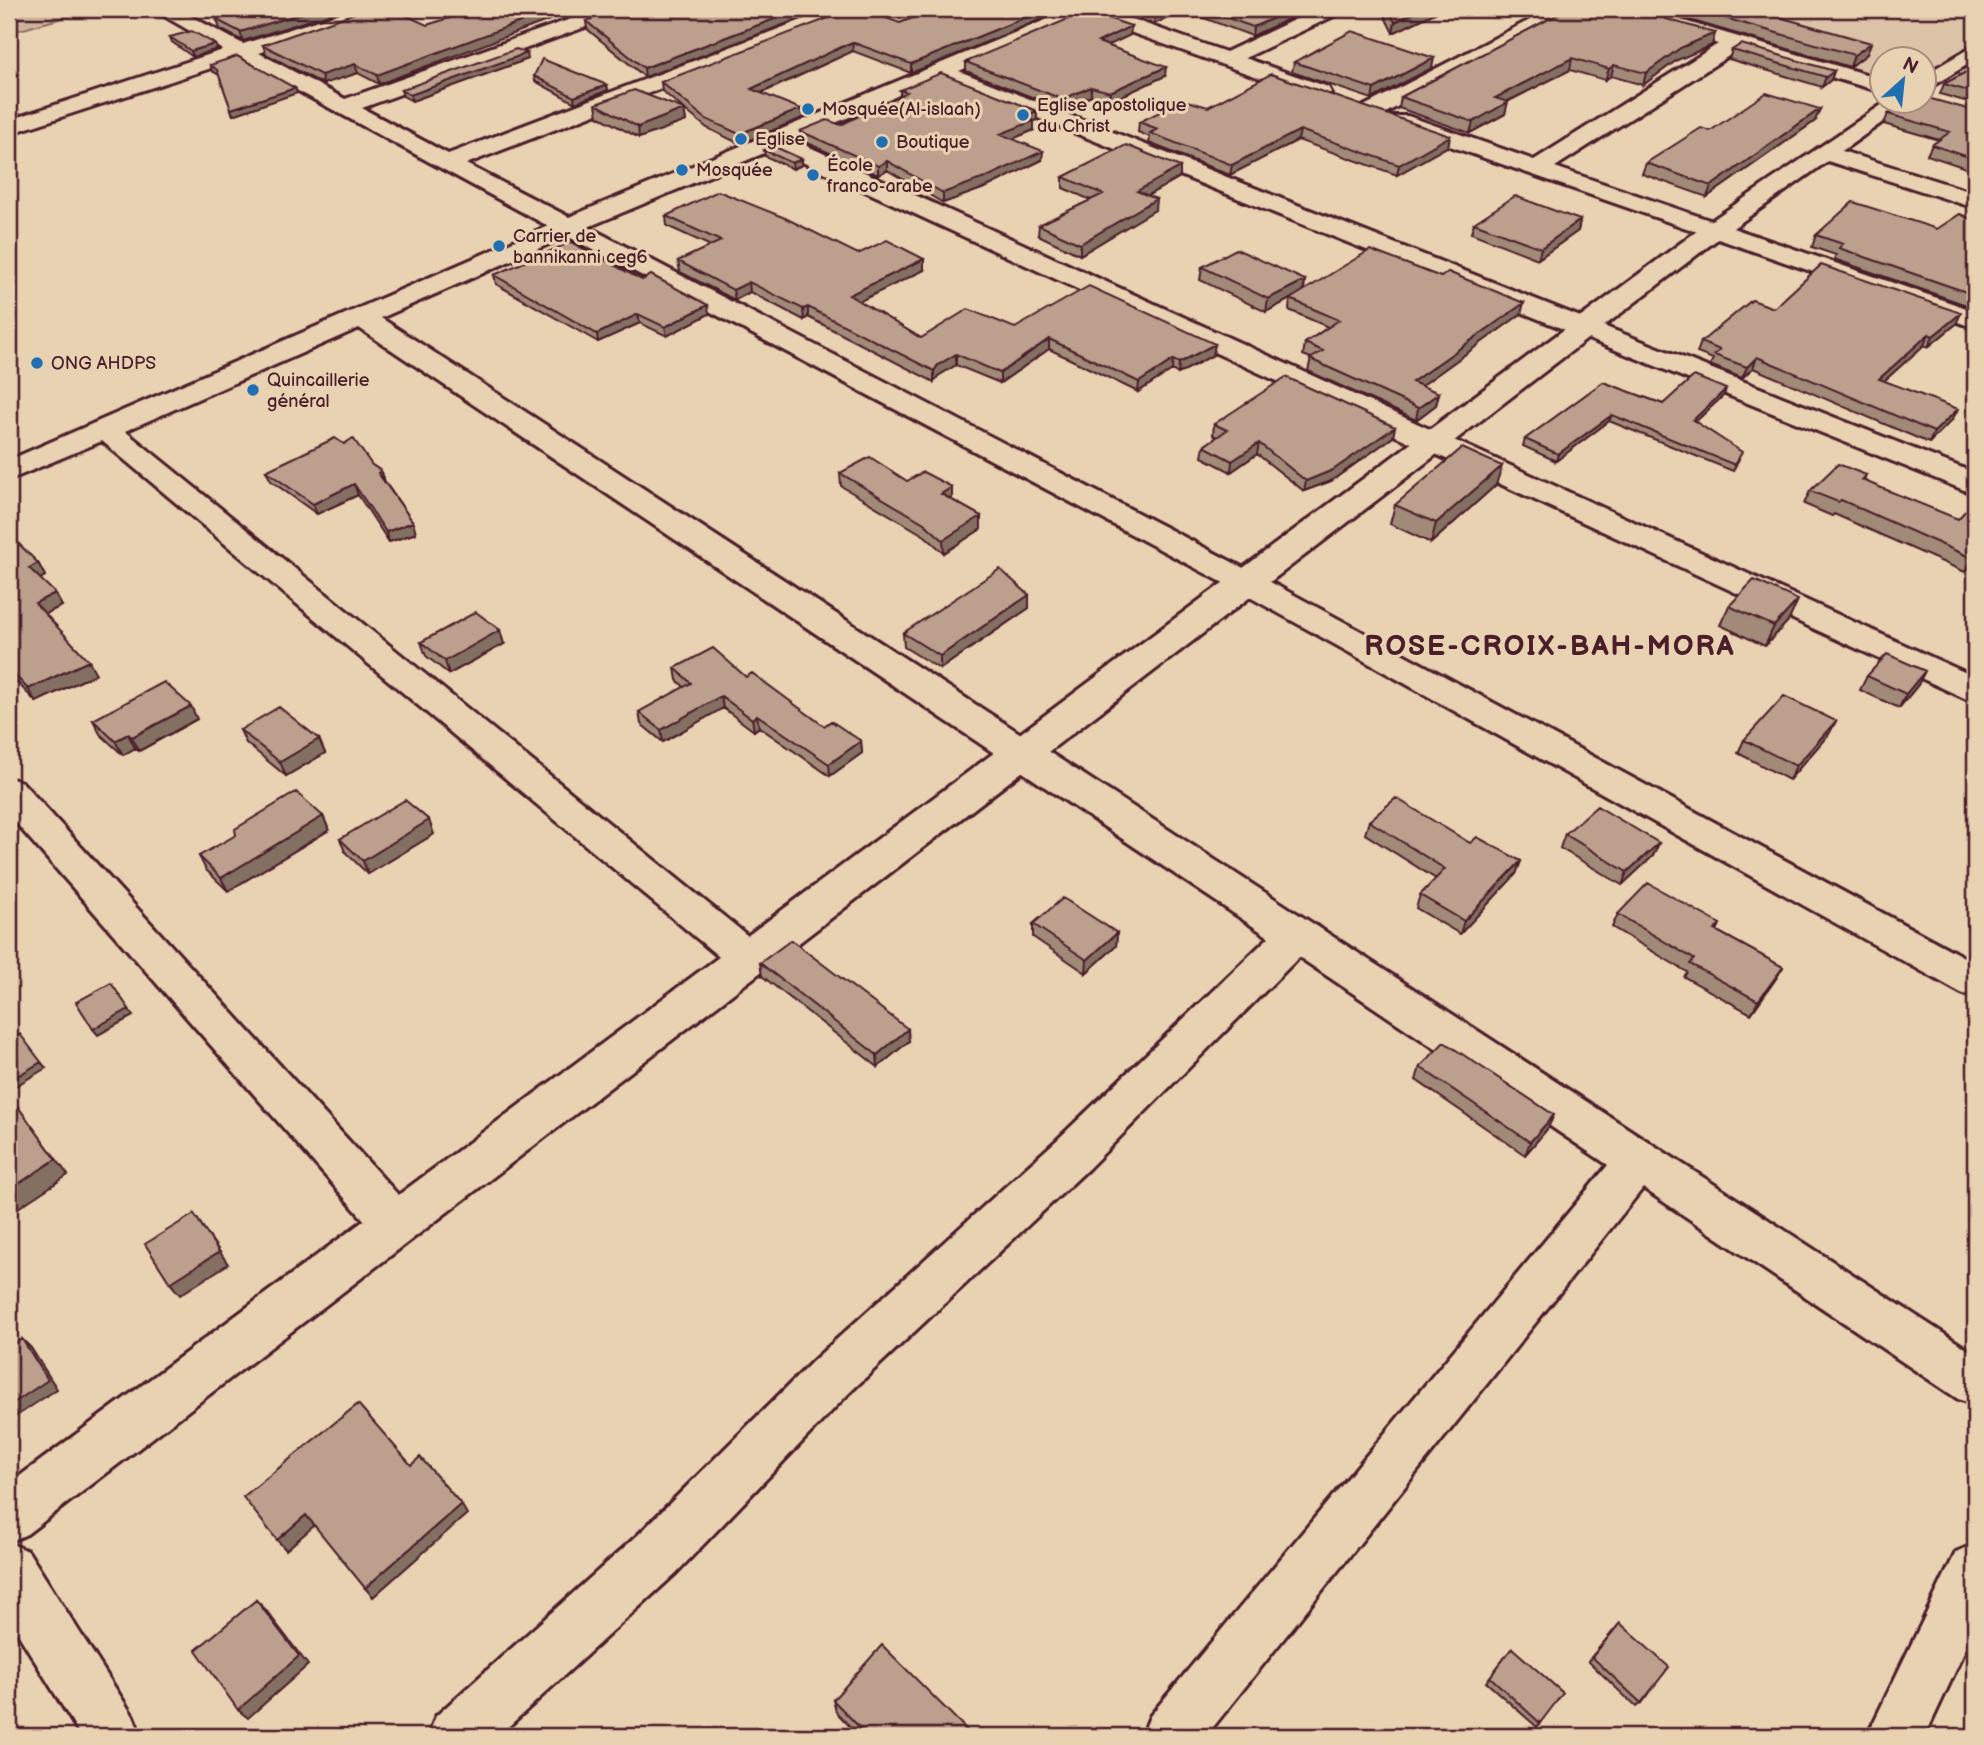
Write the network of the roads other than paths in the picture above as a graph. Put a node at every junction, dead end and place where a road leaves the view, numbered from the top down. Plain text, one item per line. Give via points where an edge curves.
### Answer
1 (162, 9) edge
2 (372, 9) edge
3 (849, 9) edge
4 (1087, 9) edge
5 (1334, 9) edge
6 (1566, 9) edge
7 (1622, 9) edge
8 (610, 10) edge
9 (1736, 43) junction
10 (240, 51) junction
11 (1975, 51) edge
12 (1227, 59) junction
13 (941, 71) junction
14 (1868, 82) edge
15 (1938, 86) edge
16 (344, 107) junction
17 (1372, 111) junction
18 (1880, 116) edge
19 (9, 127) edge
20 (774, 141) junction
21 (1826, 153) junction
22 (447, 163) junction
23 (1537, 168) junction
24 (1975, 201) edge
25 (568, 226) junction
26 (1714, 230) junction
27 (361, 317) junction
28 (1975, 320) edge
29 (1583, 329) junction
30 (105, 429) junction
31 (1435, 441) junction
32 (9, 471) edge
33 (1975, 484) edge
34 (1248, 583) junction
35 (1975, 691) edge
36 (1021, 752) junction
37 (9, 791) edge
38 (1297, 934) junction
39 (750, 960) junction
40 (1975, 982) edge
41 (1639, 1160) junction
42 (395, 1223) junction
43 (1975, 1382) edge
44 (9, 1516) edge
45 (9, 1570) edge
46 (1975, 1571) edge
47 (114, 1736) edge
48 (456, 1736) edge
49 (1170, 1736) edge
50 (1895, 1736) edge

1 - 10 street
2 - 10 street
3 - 22 street
4 - 12 street
4 - 13 street
5 - 12 street
6 - 17 street
7 - 9 street
8 - 16 street
9 - 14 street
9 - 23 street
10 - 16 street
10 - 19 street
11 - 15 street
12 - 17 street
13 - 20 street
13 - 29 street
16 - 22 street
17 - 23 street
18 - 21 street
20 - 25 street
20 - 31 street
21 - 24 street
21 - 26 street
22 - 25 street
23 - 26 street
25 - 27 street
25 - 34 street
26 - 28 street
26 - 29 street
27 - 30 street
27 - 36 street
29 - 31 street
29 - 33 street
30 - 32 street
30 - 39 street
31 - 34 street
31 - 35 street
34 - 36 street
34 - 40 street
36 - 38 street
36 - 39 street
37 - 42 street
38 - 41 street
38 - 48 street via 1073,1154 832,1376 657,1554
39 - 42 street
41 - 43 street
41 - 49 street
42 - 44 street
45 - 47 street
46 - 50 street

